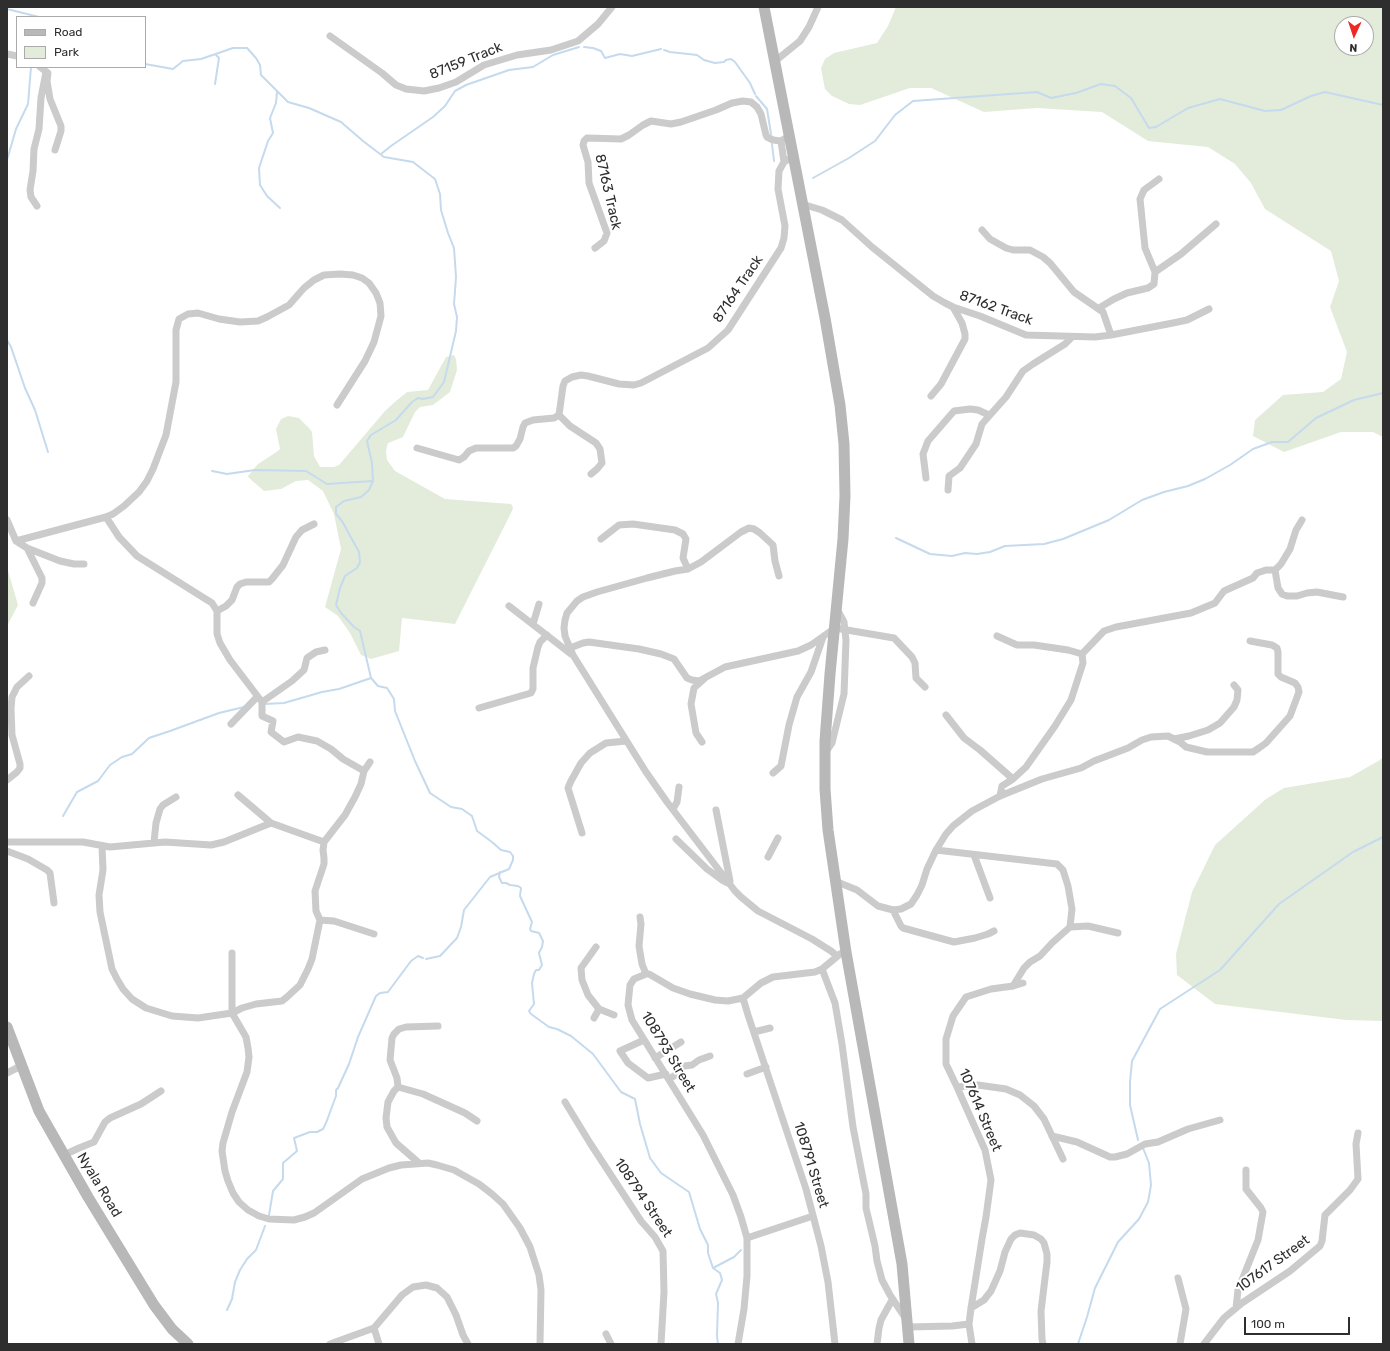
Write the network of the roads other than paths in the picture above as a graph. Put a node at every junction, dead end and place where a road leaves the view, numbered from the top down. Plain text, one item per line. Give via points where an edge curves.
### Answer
1 (612, 7) edge
2 (764, 7) edge
3 (818, 7) edge
4 (330, 36) dead end
5 (774, 62) junction
6 (43, 69) edge
7 (785, 139) junction
8 (55, 150) dead end
9 (789, 160) junction
10 (1159, 179) dead end
11 (802, 204) junction
12 (37, 206) dead end
13 (1216, 224) dead end
14 (982, 230) dead end
15 (595, 248) dead end
16 (1155, 272) junction
17 (952, 307) junction
18 (1099, 308) junction
19 (1209, 309) dead end
20 (1110, 335) junction
21 (1072, 337) junction
22 (931, 396) dead end
23 (337, 405) dead end
24 (559, 415) junction
25 (989, 415) junction
26 (417, 448) dead end
27 (591, 474) dead end
28 (926, 478) dead end
29 (948, 490) dead end
30 (106, 517) junction
31 (7, 520) edge
32 (1302, 520) dead end
33 (314, 524) dead end
34 (601, 539) dead end
35 (16, 541) junction
36 (27, 548) junction
37 (84, 564) dead end
38 (688, 569) junction
39 (1275, 570) junction
40 (779, 576) dead end
41 (1343, 597) dead end
42 (33, 603) dead end
43 (539, 604) dead end
44 (509, 606) dead end
45 (217, 611) junction
46 (532, 624) junction
47 (840, 629) junction
48 (547, 635) junction
49 (997, 636) dead end
50 (823, 637) junction
51 (1250, 641) dead end
52 (570, 648) junction
53 (325, 650) dead end
54 (1082, 654) junction
55 (573, 655) junction
56 (29, 676) dead end
57 (706, 678) junction
58 (1234, 685) dead end
59 (925, 687) dead end
60 (258, 703) junction
61 (479, 708) dead end
62 (946, 715) dead end
63 (231, 724) dead end
64 (1174, 739) junction
65 (626, 741) junction
66 (702, 742) dead end
67 (370, 762) dead end
68 (364, 771) junction
69 (773, 773) dead end
70 (1013, 779) junction
71 (7, 780) edge
72 (679, 788) dead end
73 (238, 795) dead end
74 (1000, 796) junction
75 (176, 797) dead end
76 (672, 809) junction
77 (716, 810) dead end
78 (271, 823) junction
79 (582, 833) dead end
80 (778, 838) dead end
81 (676, 839) dead end
82 (7, 842) edge
83 (154, 842) junction
84 (324, 842) junction
85 (102, 846) junction
86 (936, 850) junction
87 (7, 851) edge
88 (974, 855) junction
89 (768, 857) dead end
90 (835, 881) junction
91 (730, 884) junction
92 (990, 898) dead end
93 (54, 903) dead end
94 (893, 910) junction
95 (640, 917) dead end
96 (320, 920) junction
97 (1070, 927) junction
98 (994, 931) dead end
99 (1118, 933) dead end
100 (374, 934) dead end
101 (596, 947) dead end
102 (232, 953) dead end
103 (841, 954) junction
104 (822, 969) junction
105 (646, 974) junction
106 (1023, 983) dead end
107 (1013, 986) junction
108 (743, 998) junction
109 (598, 1009) junction
110 (232, 1013) junction
111 (614, 1014) dead end
112 (594, 1018) dead end
113 (438, 1026) dead end
114 (7, 1027) edge
115 (770, 1028) dead end
116 (754, 1032) junction
117 (644, 1040) junction
118 (681, 1042) dead end
119 (710, 1056) dead end
120 (656, 1058) junction
121 (21, 1066) junction
122 (766, 1067) junction
123 (7, 1073) edge
124 (747, 1074) dead end
125 (667, 1077) junction
126 (398, 1087) junction
127 (957, 1087) junction
128 (161, 1091) dead end
129 (565, 1102) dead end
130 (1220, 1120) dead end
131 (477, 1121) dead end
132 (1358, 1133) dead end
133 (1052, 1136) junction
134 (64, 1155) junction
135 (1063, 1159) dead end
136 (419, 1163) junction
137 (1246, 1170) dead end
138 (813, 1216) junction
139 (747, 1238) junction
140 (1178, 1278) dead end
141 (892, 1300) junction
142 (971, 1308) junction
143 (1236, 1308) junction
144 (908, 1324) junction
145 (969, 1324) junction
146 (374, 1328) junction
147 (606, 1334) dead end
148 (188, 1344) edge
149 (330, 1344) edge
150 (379, 1344) edge
151 (468, 1344) edge
152 (540, 1344) edge
153 (611, 1344) edge
154 (661, 1344) edge
155 (738, 1344) edge
156 (835, 1344) edge
157 (877, 1344) edge
158 (909, 1344) edge
159 (972, 1344) edge
160 (1043, 1344) edge
161 (1180, 1344) edge
162 (1204, 1344) edge

1 - 4 street, 87159 Track via 598,24 578,41 551,50 517,55 484,64 456,82 424,91 406,90 396,85
2 - 5 main road
3 - 5 street via 800,41
5 - 7 main road
6 - 8 street via 48,73 50,99 61,126
6 - 12 street via 40,129 34,149 30,190
7 - 9 main road
7 - 15 street, 87163 Track via 773,140 766,136 757,107 751,102 743,101 681,122 651,122 621,139 587,138 583,145 588,162 589,183 607,233 604,241
9 - 11 main road
9 - 24 street, 87164 Track via 779,171 778,189 785,226 781,248 728,330 708,348 641,384 623,385 588,376 572,376 563,386
10 - 16 street via 1144,190 1140,199 1145,248
11 - 17 street, 87162 Track via 842,220 933,296
11 - 47 main road via 835,374 844,444 845,496 837,608
13 - 16 street
14 - 18 street via 1006,248 1030,250 1043,257 1074,292
16 - 18 street via 1152,286 1121,296
17 - 21 street, 87162 Track via 1026,335
17 - 22 street via 962,323 965,339 941,384
18 - 20 street via 1105,315
19 - 20 street, 87162 Track via 1187,320
20 - 21 street, 87162 Track
21 - 25 street via 1063,346 1023,372 1006,397
23 - 30 street via 365,361 374,342 381,316 382,310 376,293 362,278 353,275 324,275 304,288 289,305 258,321 240,322 198,313 182,316 176,330 176,382 169,420 153,469 138,492 124,506
24 - 26 street via 525,423 520,439 513,448 476,448 459,460
24 - 27 street via 570,426 596,442 600,448 602,463
25 - 28 street via 970,409 954,411 928,441 923,454
25 - 29 street via 980,427 976,444 960,468 949,476
30 - 35 street
30 - 45 street via 119,537 137,556 207,599
31 - 35 street
32 - 39 street via 1290,549
33 - 45 street via 302,530 296,537 283,565 272,579 240,584 232,600
34 - 38 street via 619,525 633,524 675,530 686,539 683,558
35 - 36 street
36 - 37 street via 60,561
36 - 42 street via 42,578
38 - 40 street via 749,528 760,533 773,545
38 - 52 street via 597,592 577,601 564,620 565,636
39 - 41 street via 1278,588 1287,596 1317,592
39 - 54 street via 1257,573 1253,578 1224,591 1214,603 1191,613 1108,629
43 - 46 street
44 - 46 street
45 - 60 street via 217,634 220,643
46 - 48 street
47 - 50 street
47 - 59 street via 897,640 912,657 916,678
47 - 90 main road via 830,674 825,753 828,830
48 - 55 street
48 - 61 street via 538,647 531,693
49 - 54 street via 1017,645 1034,645
50 - 57 street via 798,651 725,667
50 - 69 street via 797,697 782,766
51 - 64 street via 1277,648 1278,674 1298,687 1299,692 1290,716 1266,743 1253,752 1207,752 1186,747
52 - 55 street
52 - 57 street via 589,642 639,649 671,657 692,680
53 - 60 street via 306,658 304,670 292,682
54 - 70 street via 1083,663 1071,700 1026,767
55 - 65 street
56 - 71 street via 17,687 12,696 12,735 20,768
57 - 66 street via 694,688 691,704 696,733
58 - 64 street via 1238,690 1237,700 1220,723 1208,730
60 - 63 street via 244,711
60 - 68 street via 262,716 273,721 271,732 284,742 298,737 317,741
62 - 70 street via 964,738
64 - 74 street via 1168,736 1151,737 1081,768 1042,779
65 - 76 street
65 - 79 street via 606,743 590,753 571,781 568,788
67 - 68 street
68 - 84 street via 361,784 345,815
70 - 74 street via 1002,786
72 - 76 street
73 - 78 street
74 - 86 street via 972,810 961,819 946,834
75 - 83 street via 160,809
76 - 91 street
77 - 91 street
78 - 83 street via 211,845
78 - 84 street
80 - 89 street
81 - 91 street via 707,869
82 - 85 street via 70,841
83 - 85 street
84 - 96 street via 324,864 315,891 316,911
85 - 110 street via 100,912 112,969 123,989 146,1008 172,1016 198,1018
86 - 88 street
86 - 94 street via 917,895 906,907
87 - 93 street via 36,863 50,873
88 - 92 street
88 - 97 street via 1060,866 1068,886 1072,909
90 - 94 street via 857,890 878,906
90 - 103 main road
91 - 103 street via 758,911
94 - 98 street via 903,928 954,942
95 - 105 street via 639,946
96 - 100 street via 334,921
96 - 110 street via 312,959 295,990 282,1001 249,1005
97 - 99 street via 1088,926
97 - 107 street via 1040,956 1030,962
101 - 109 street via 581,968 582,980 588,995
102 - 110 street
103 - 104 street
103 - 144 main road via 902,1264
104 - 108 street via 808,974 773,977
104 - 141 street via 836,1003 853,1127 866,1194 866,1208 882,1280
105 - 108 street via 690,994 722,1001
105 - 117 street, 108793 Street via 634,979 629,989 628,1000 632,1020
106 - 107 street, 107614 Street
107 - 127 street, 107614 Street via 990,989 966,997 953,1016 946,1039 946,1064
108 - 116 street, 108791 Street
109 - 111 street
109 - 112 street
110 - 136 street via 246,1037 247,1072 232,1112 222,1151 225,1171 233,1193 248,1210 270,1219 294,1220 305,1217 362,1179 389,1168
113 - 126 street via 406,1027 394,1034 390,1060
114 - 121 main road, Nyala Road
115 - 116 street
116 - 122 street, 108791 Street
117 - 120 street, 108793 Street
117 - 125 street via 620,1051 628,1063 648,1078
118 - 120 street
119 - 125 street via 677,1067 677,1074
120 - 125 street, 108793 Street
121 - 123 street
121 - 134 main road, Nyala Road via 38,1111
122 - 124 street
122 - 138 street, 108791 Street via 799,1164
125 - 139 street, 108793 Street via 722,1171 742,1217
126 - 131 street via 423,1094
126 - 136 street via 388,1102 387,1127 396,1143
127 - 133 street via 978,1085 1006,1089 1020,1095 1034,1106
127 - 142 street, 107614 Street via 985,1150 991,1180
128 - 134 street via 141,1104 110,1118 94,1142
129 - 154 street, 108794 Street via 663,1252
130 - 133 street via 1188,1129 1158,1142 1145,1144 1127,1154 1115,1157 1077,1142
132 - 143 street, 107617 Street via 1358,1179 1324,1215 1320,1246
133 - 135 street
134 - 148 main road, Nyala Road via 154,1304 172,1329
136 - 152 street via 437,1164 454,1170 492,1194 512,1216 530,1247 539,1275
137 - 143 street via 1246,1189 1263,1212 1258,1240 1238,1290
138 - 139 street
138 - 156 street, 108791 Street via 828,1282
139 - 155 street, 108793 Street via 747,1282
140 - 161 street via 1186,1309
141 - 144 street
141 - 157 street via 878,1328
142 - 145 street, 107614 Street
142 - 160 street via 984,1300 991,1291 1011,1239 1020,1233 1034,1235 1041,1239 1047,1254 1041,1311
143 - 162 street, 107617 Street via 1224,1318
144 - 145 street
144 - 158 main road
145 - 159 street, 107614 Street
146 - 149 street
146 - 150 street
146 - 151 street via 407,1291 421,1285 431,1286 442,1291 447,1297
147 - 153 street

